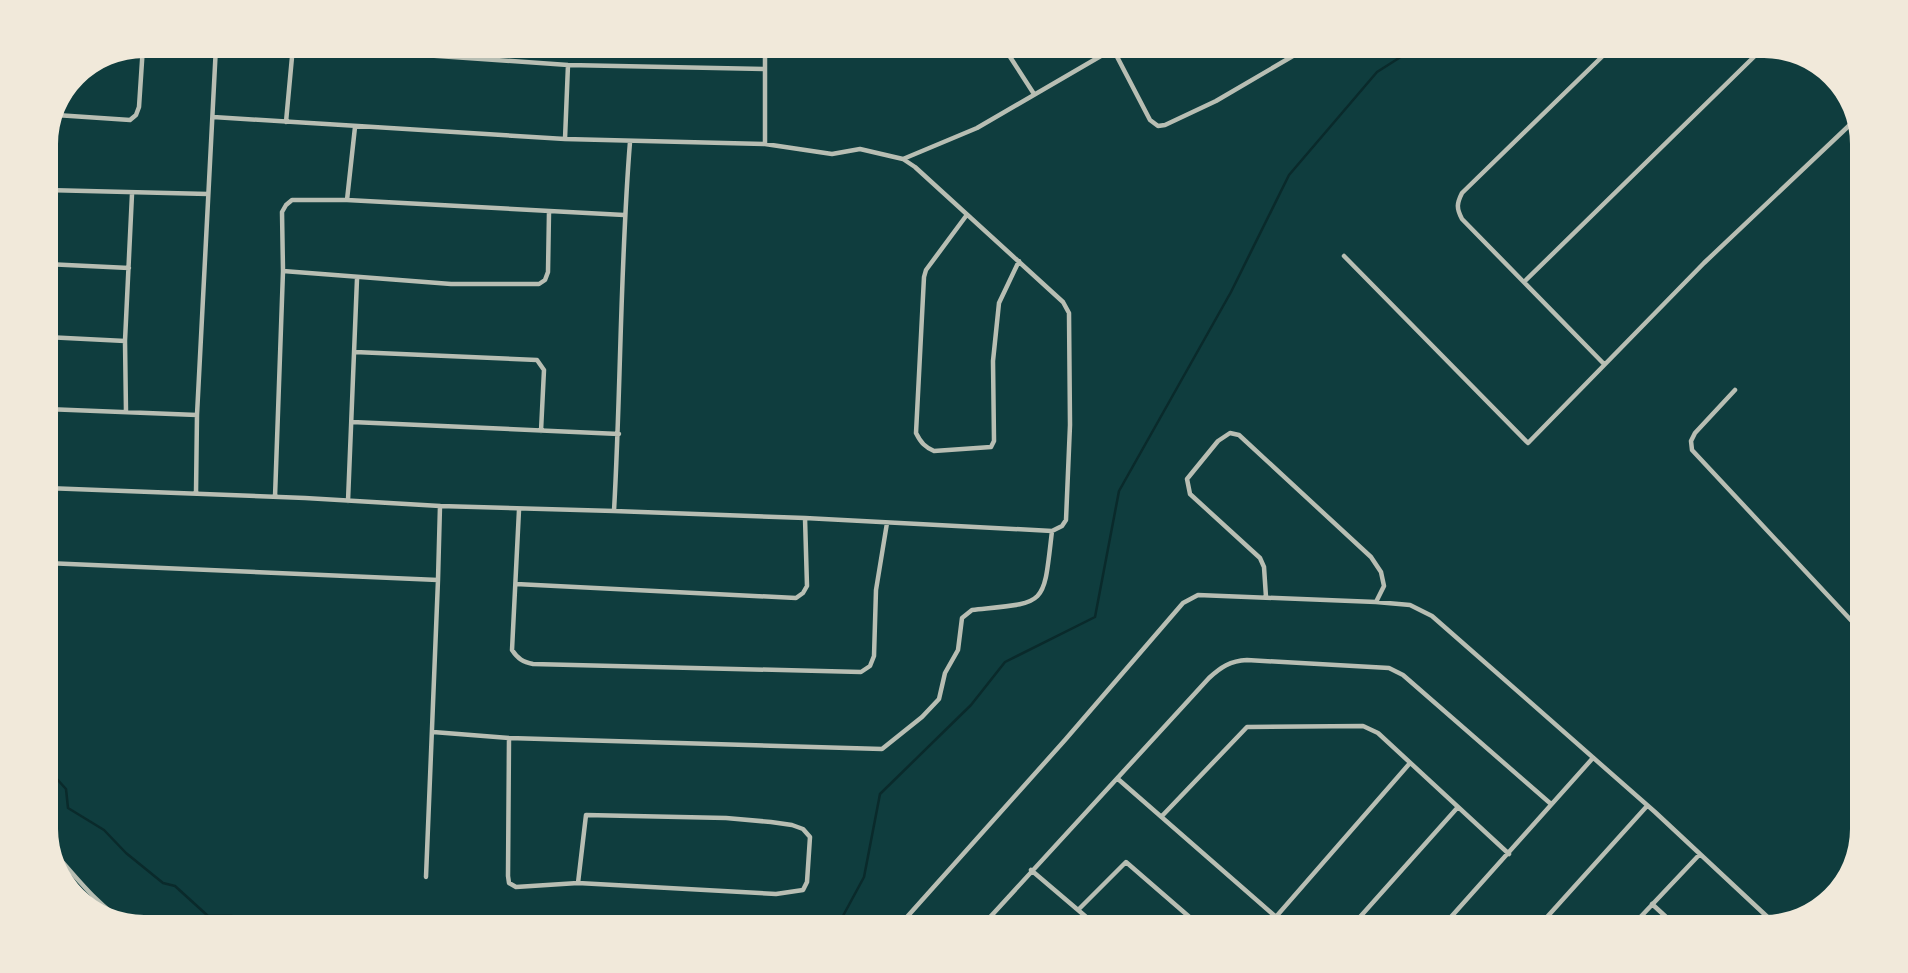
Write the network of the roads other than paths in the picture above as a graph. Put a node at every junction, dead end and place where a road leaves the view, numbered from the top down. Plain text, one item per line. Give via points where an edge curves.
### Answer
1 (142, 58) edge
2 (215, 58) edge
3 (292, 58) edge
4 (467, 58) edge
5 (765, 58) edge
6 (1011, 58) edge
7 (1096, 58) edge
8 (1120, 58) edge
9 (1289, 58) edge
10 (1601, 58) edge
11 (1753, 58) edge
12 (568, 65) junction
13 (765, 69) junction
14 (1034, 94) junction
15 (63, 115) edge
16 (213, 117) junction
17 (286, 122) junction
18 (1849, 126) edge
19 (355, 127) junction
20 (565, 139) junction
21 (630, 142) junction
22 (765, 144) junction
23 (903, 159) junction
24 (58, 191) edge
25 (132, 194) junction
26 (208, 194) junction
27 (347, 200) junction
28 (549, 212) junction
29 (624, 215) junction
30 (966, 216) junction
31 (1344, 256) dead end
32 (1019, 261) junction
33 (58, 265) edge
34 (129, 268) junction
35 (283, 271) junction
36 (357, 279) junction
37 (1525, 281) junction
38 (58, 338) edge
39 (125, 341) junction
40 (355, 352) junction
41 (1604, 365) junction
42 (1735, 390) dead end
43 (58, 409) edge
44 (126, 412) junction
45 (197, 415) junction
46 (352, 422) junction
47 (541, 431) junction
48 (619, 435) junction
49 (58, 488) edge
50 (196, 493) junction
51 (275, 497) junction
52 (348, 501) junction
53 (440, 506) junction
54 (519, 510) junction
55 (614, 511) junction
56 (805, 518) junction
57 (887, 523) junction
58 (1052, 531) junction
59 (58, 564) edge
60 (438, 580) junction
61 (516, 584) junction
62 (1266, 597) junction
63 (1376, 601) junction
64 (1850, 618) edge
65 (433, 732) junction
66 (509, 738) junction
67 (1592, 759) junction
68 (1410, 763) junction
69 (1118, 779) junction
70 (1551, 804) junction
71 (1647, 806) junction
72 (1458, 807) junction
73 (1162, 816) junction
74 (1509, 854) junction
75 (1699, 855) junction
76 (66, 865) edge
77 (1031, 870) junction
78 (426, 877) dead end
79 (578, 883) junction
80 (1652, 904) junction
81 (106, 906) edge
82 (1078, 910) junction
83 (909, 915) edge
84 (992, 915) edge
85 (1084, 915) edge
86 (1186, 915) edge
87 (1274, 915) edge
88 (1278, 915) edge
89 (1362, 915) edge
90 (1454, 915) edge
91 (1550, 915) edge
92 (1642, 915) edge
93 (1663, 915) edge
94 (1764, 915) edge

1 - 15 street via 139,107 130,120
2 - 16 street
3 - 17 street
4 - 12 street
5 - 13 street
6 - 14 street
7 - 14 street
8 - 9 street via 1150,120 1158,126 1216,101
10 - 37 street via 1457,202 1462,219
11 - 37 street
12 - 13 street
12 - 20 street
13 - 22 street
14 - 23 street via 977,128
16 - 17 street
16 - 26 street
17 - 19 street
18 - 41 street
19 - 20 street
19 - 27 street
20 - 21 street
21 - 22 street
21 - 29 street
22 - 23 street via 832,154 860,149
23 - 30 street
24 - 25 street
25 - 26 street
25 - 34 street
26 - 45 street
27 - 28 street
27 - 35 street via 292,200 286,205 282,212
28 - 29 street
28 - 36 street via 548,272 539,284
29 - 48 street
30 - 32 street
30 - 32 street via 924,277 916,433 927,448 991,447 994,441 993,361 999,303
31 - 41 street via 1528,443
32 - 58 street via 1069,313 1066,520
33 - 34 street
34 - 39 street
35 - 36 street
35 - 51 street
36 - 40 street
37 - 41 street
38 - 39 street
39 - 44 street
40 - 46 street
40 - 47 street via 537,360 544,370
42 - 64 street via 1695,433 1692,450
43 - 44 street
44 - 45 street
45 - 50 street
46 - 47 street
46 - 52 street
47 - 48 street
48 - 55 street
49 - 50 street
50 - 51 street
51 - 52 street
52 - 53 street
53 - 54 street
53 - 60 street
54 - 55 street
54 - 61 street
55 - 56 street
56 - 57 street
56 - 61 street via 807,586 796,597
57 - 58 street
57 - 61 street via 876,590 874,656 861,672 525,662 512,650
58 - 66 street via 1046,583 1040,595 1022,604 966,613 939,699 882,749
59 - 60 street
60 - 65 street
62 - 63 street
62 - 63 street via 1260,558 1187,487 1187,480 1217,441 1230,433 1238,435 1371,556 1384,586
62 - 83 street via 1198,595 1183,603
63 - 67 street via 1410,605 1432,616
65 - 66 street
65 - 78 street
66 - 79 street via 509,883 525,887
67 - 70 street
67 - 71 street
68 - 72 street
68 - 73 street via 1378,733 1363,726 1247,727
68 - 88 street
69 - 70 street via 1222,666 1247,660 1355,665 1389,668 1403,675
69 - 73 street
69 - 77 street
70 - 74 street
71 - 75 street
71 - 91 street
72 - 74 street
72 - 89 street
73 - 87 street
74 - 90 street
75 - 80 street
75 - 94 street
76 - 81 street
77 - 82 street
77 - 84 street
79 - 79 street via 792,893 803,890 807,882 810,837 803,829 771,822 586,815
80 - 92 street
80 - 93 street
82 - 85 street
82 - 86 street via 1126,862

